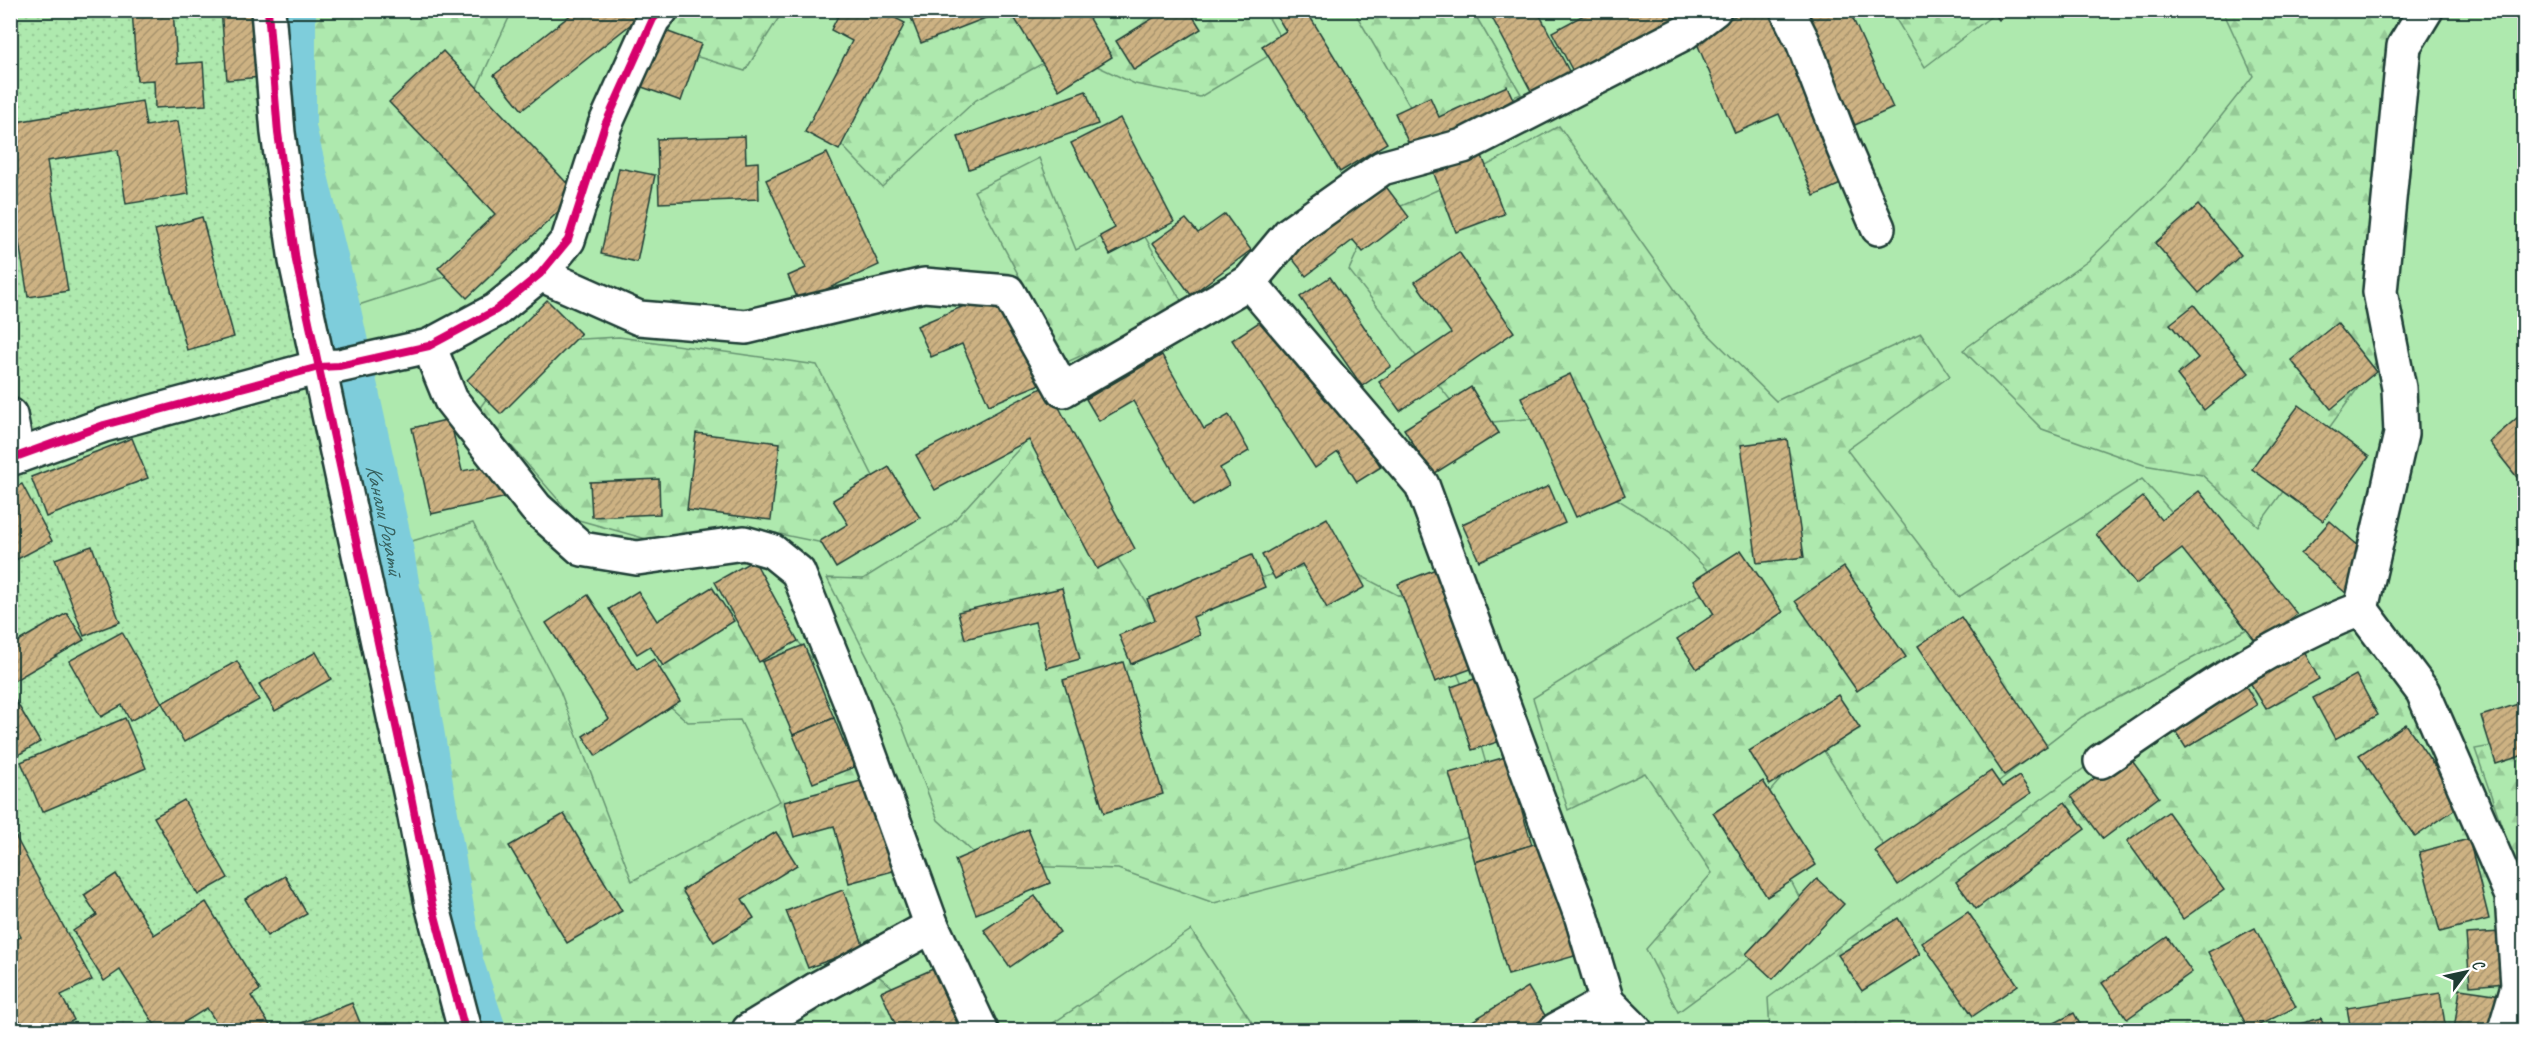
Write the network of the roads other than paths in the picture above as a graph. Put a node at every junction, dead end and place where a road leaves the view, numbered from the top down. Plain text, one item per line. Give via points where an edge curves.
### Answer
1 (268, 10) edge
2 (660, 10) edge
3 (1714, 10) edge
4 (1787, 10) edge
5 (2426, 10) edge
6 (1878, 228) dead end
7 (540, 274) junction
8 (1249, 282) junction
9 (419, 348) junction
10 (329, 366) junction
11 (10, 415) edge
12 (14, 457) edge
13 (2361, 609) junction
14 (2101, 761) dead end
15 (932, 926) junction
16 (1607, 1002) junction
17 (465, 1030) edge
18 (749, 1030) edge
19 (981, 1030) edge
20 (1556, 1030) edge
21 (1635, 1030) edge
22 (2505, 1030) edge

1 - 10 street via 278,133 296,261
2 - 7 street via 605,124 568,240
3 - 8 street via 1684,33 1462,146 1382,168 1289,234
4 - 6 street
5 - 13 street via 2404,46 2380,292 2399,388 2402,434
7 - 8 street via 639,318 746,327 924,285 1008,292 1063,390
7 - 9 street via 496,310
8 - 16 street via 1422,485 1582,918
9 - 10 street
9 - 15 street via 451,400 536,508 582,549 637,558 744,543 772,550 798,573 852,706
10 - 12 street via 104,424
10 - 17 street via 432,904
11 - 12 street
13 - 14 street via 2322,623 2256,657
13 - 22 street via 2423,692 2512,896 2518,986
15 - 18 street
15 - 19 street
16 - 20 street
16 - 21 street

